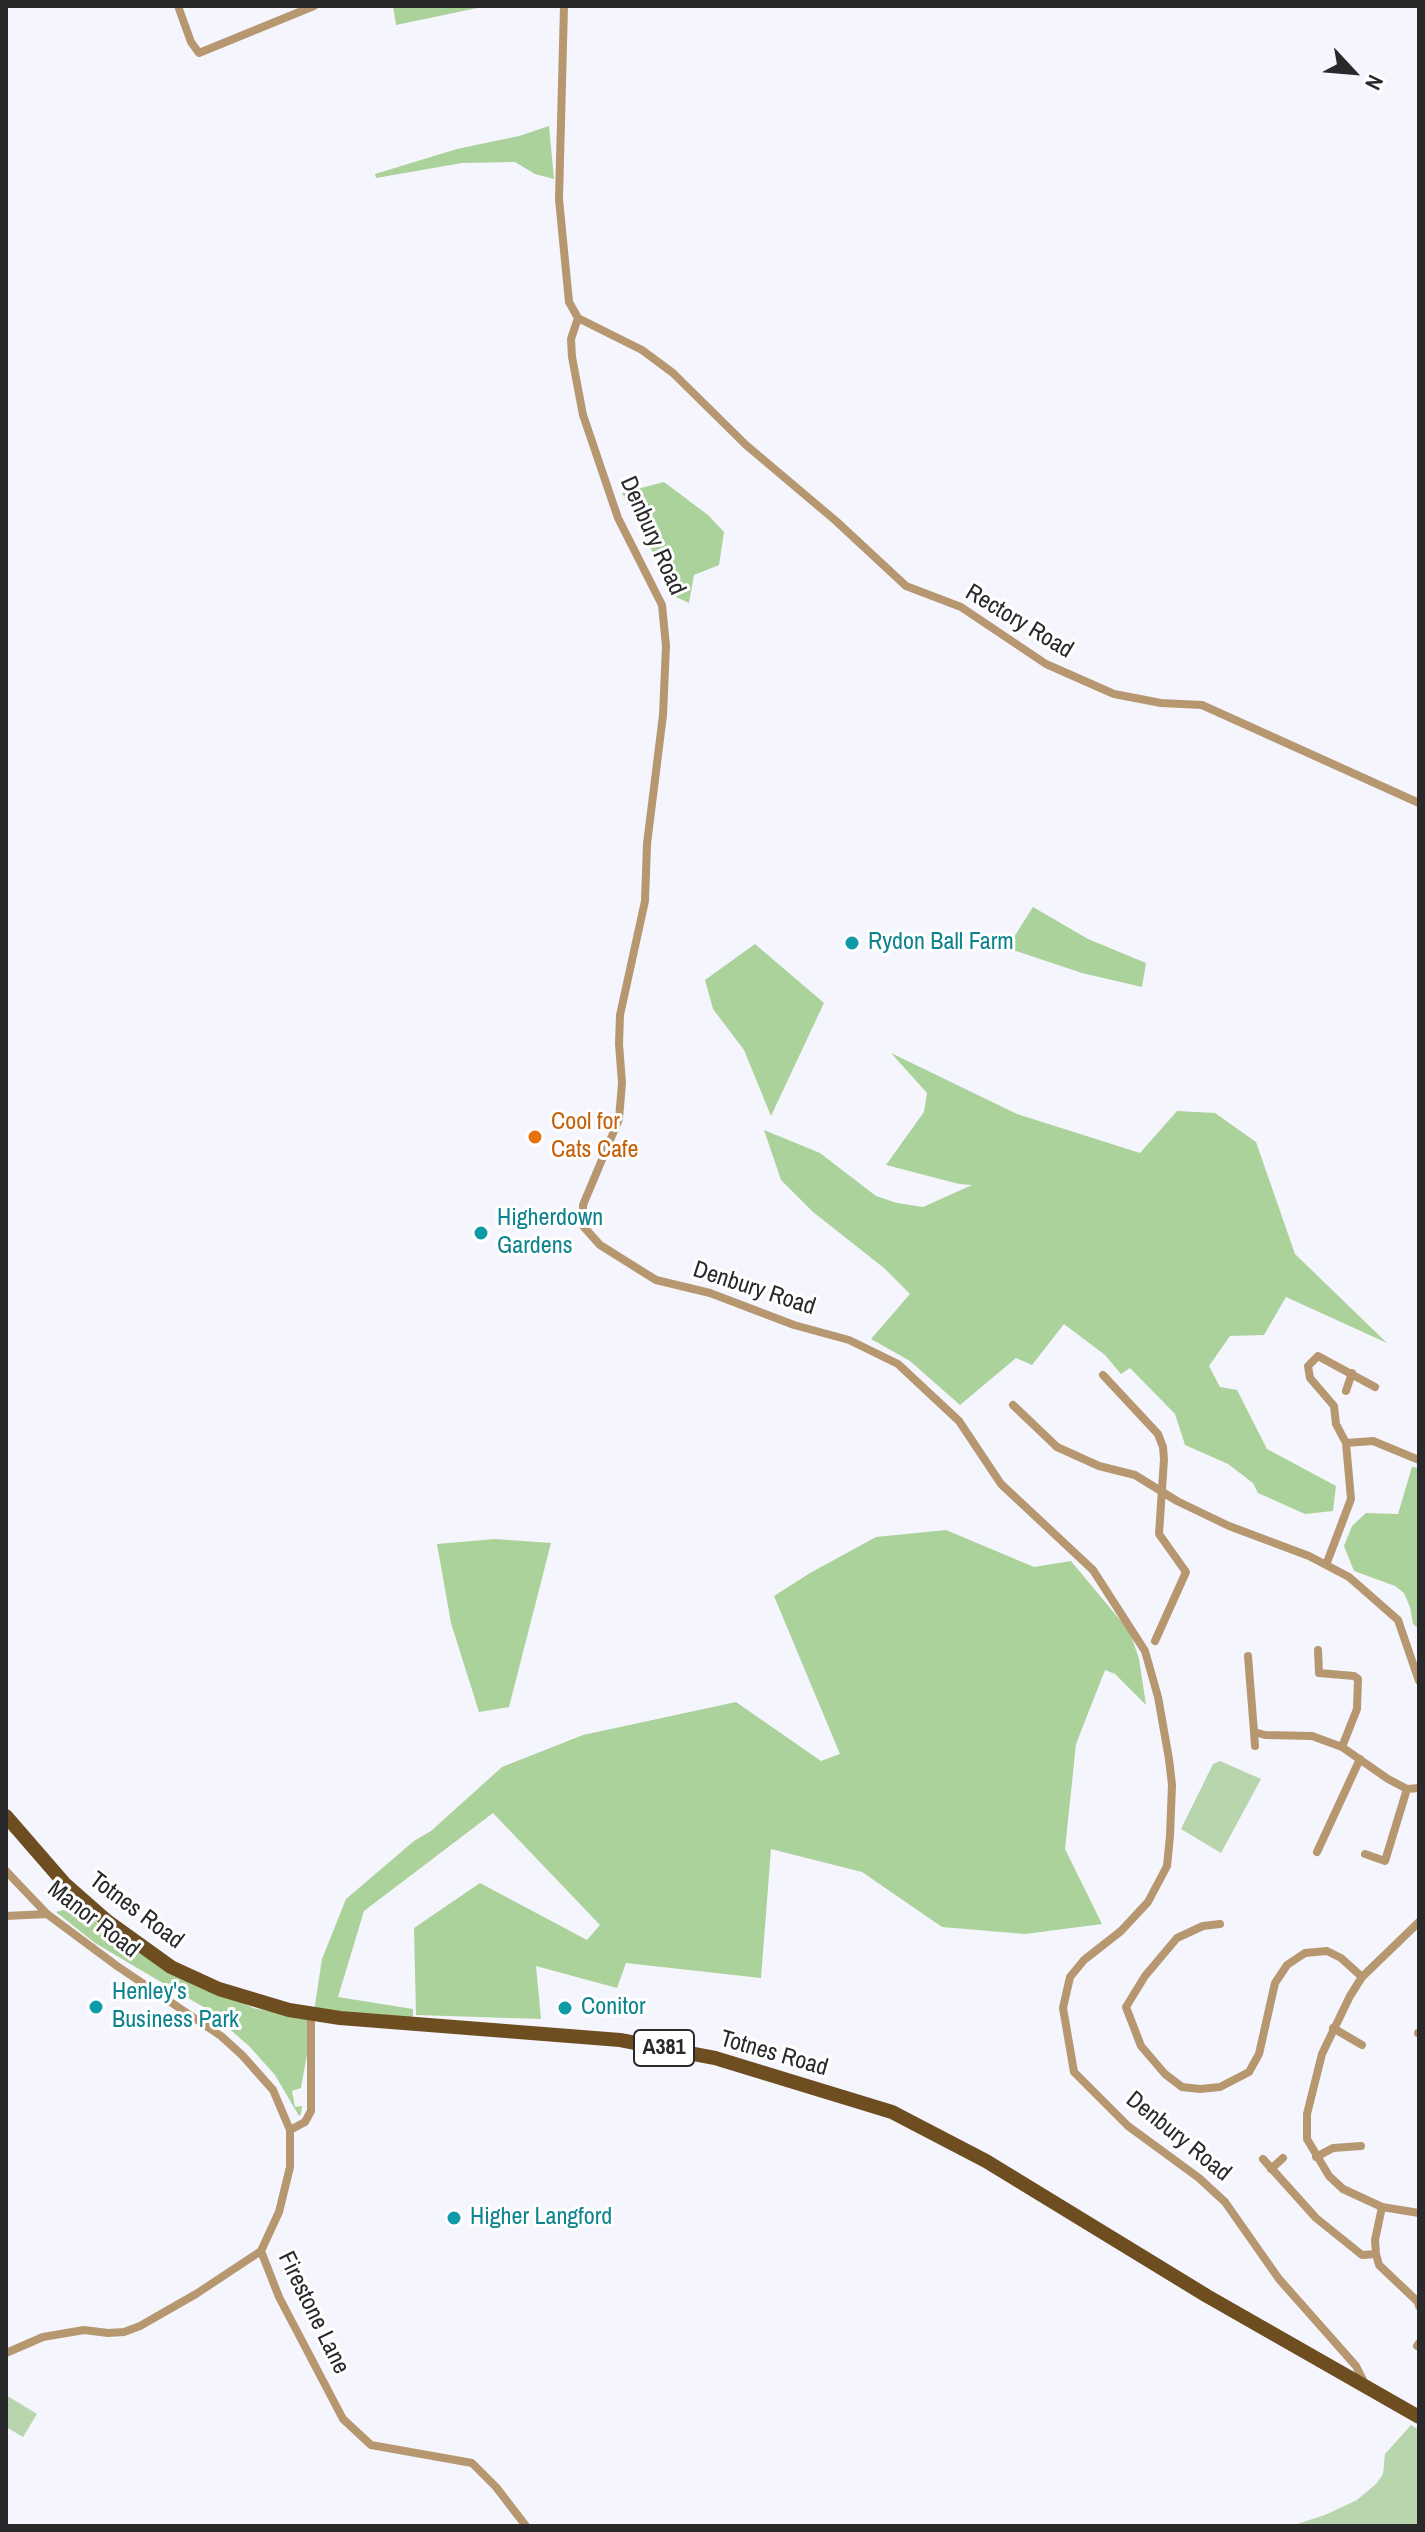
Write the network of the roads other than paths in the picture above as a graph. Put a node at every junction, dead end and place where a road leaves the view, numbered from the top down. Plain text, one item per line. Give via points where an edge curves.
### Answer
1 (178, 6) edge
2 (314, 6) edge
3 (564, 6) edge
4 (578, 318) junction
5 (1419, 803) edge
6 (1352, 1373) junction
7 (1103, 1375) dead end
8 (1375, 1387) dead end
9 (1346, 1391) dead end
10 (1013, 1405) dead end
11 (1346, 1443) junction
12 (1419, 1460) edge
13 (1163, 1490) junction
14 (1326, 1565) junction
15 (1155, 1641) dead end
16 (1318, 1650) dead end
17 (1248, 1656) dead end
18 (1419, 1681) edge
19 (1254, 1732) junction
20 (1255, 1746) dead end
21 (1342, 1747) junction
22 (1360, 1759) junction
23 (1419, 1788) edge
24 (1407, 1789) junction
25 (6, 1816) edge
26 (1317, 1852) dead end
27 (1365, 1854) dead end
28 (6, 1871) edge
29 (47, 1914) junction
30 (6, 1916) edge
31 (1419, 1922) edge
32 (1220, 1924) dead end
33 (1362, 1977) junction
34 (311, 2013) junction
35 (1333, 2028) junction
36 (1362, 2045) dead end
37 (290, 2130) junction
38 (1361, 2146) dead end
39 (1316, 2157) junction
40 (1283, 2158) dead end
41 (1263, 2159) dead end
42 (1271, 2169) junction
43 (1382, 2207) junction
44 (1419, 2213) edge
45 (261, 2251) junction
46 (1376, 2254) junction
47 (1419, 2303) edge
48 (6, 2353) edge
49 (1365, 2389) junction
50 (1419, 2417) edge
51 (526, 2526) edge

1 - 2 street via 199,53
3 - 4 street, Denbury Road via 559,199 569,302
4 - 5 street, Rectory Road via 642,350 673,373 906,586 961,607 1046,664 1114,694 1202,705
4 - 49 street, Denbury Road via 571,339 583,415 618,518 662,605 666,637 645,901 620,1015 619,1119 583,1205 583,1226 600,1245 656,1280 849,1340 898,1364 959,1421 1001,1484 1093,1570 1145,1651 1172,1785 1167,1866 1148,1902 1070,1977 1063,2008 1074,2072 1128,2126 1225,2202 1279,2279 1356,2366
6 - 8 street
6 - 9 street
6 - 11 street via 1318,1356 1308,1366 1310,1378 1334,1406
7 - 13 street via 1158,1434
10 - 13 street via 1057,1447
11 - 12 street via 1373,1441
11 - 14 street via 1351,1499
13 - 14 street via 1229,1526
13 - 15 street via 1159,1534 1186,1572
14 - 18 street via 1349,1577 1398,1620
16 - 21 street via 1319,1673 1358,1679 1357,1709
17 - 19 street
19 - 20 street
19 - 21 street via 1303,1735
21 - 22 street
22 - 24 street
22 - 26 street
23 - 24 street
24 - 27 street via 1385,1861
25 - 34 main road, Totnes Road / A381 via 65,1884 171,1967 244,1998
28 - 29 street, Manor Road
29 - 30 street
29 - 37 street, Manor Road via 242,2055 273,2090
31 - 33 street
32 - 33 street via 1177,1938 1126,2007 1141,2046 1182,2087 1220,2087 1249,2072 1259,2054 1275,1983 1287,1965 1305,1953 1327,1951
33 - 35 street
34 - 37 street via 311,2111 305,2122
34 - 49 main road, Totnes Road / A381 via 620,2040 715,2058 892,2112 986,2161
35 - 36 street
35 - 39 street via 1307,2114 1307,2139
37 - 45 street, Firestone Lane via 290,2167 279,2212
38 - 39 street via 1333,2148
39 - 43 street via 1343,2189
40 - 42 street
41 - 42 street
42 - 46 street via 1355,2252
43 - 44 street
43 - 46 street
45 - 48 street via 140,2326 124,2332 84,2330 43,2337
45 - 51 street, Firestone Lane via 279,2297 343,2419 371,2445 472,2463
46 - 47 street via 1384,2271
49 - 50 main road, Totnes Road / A381

